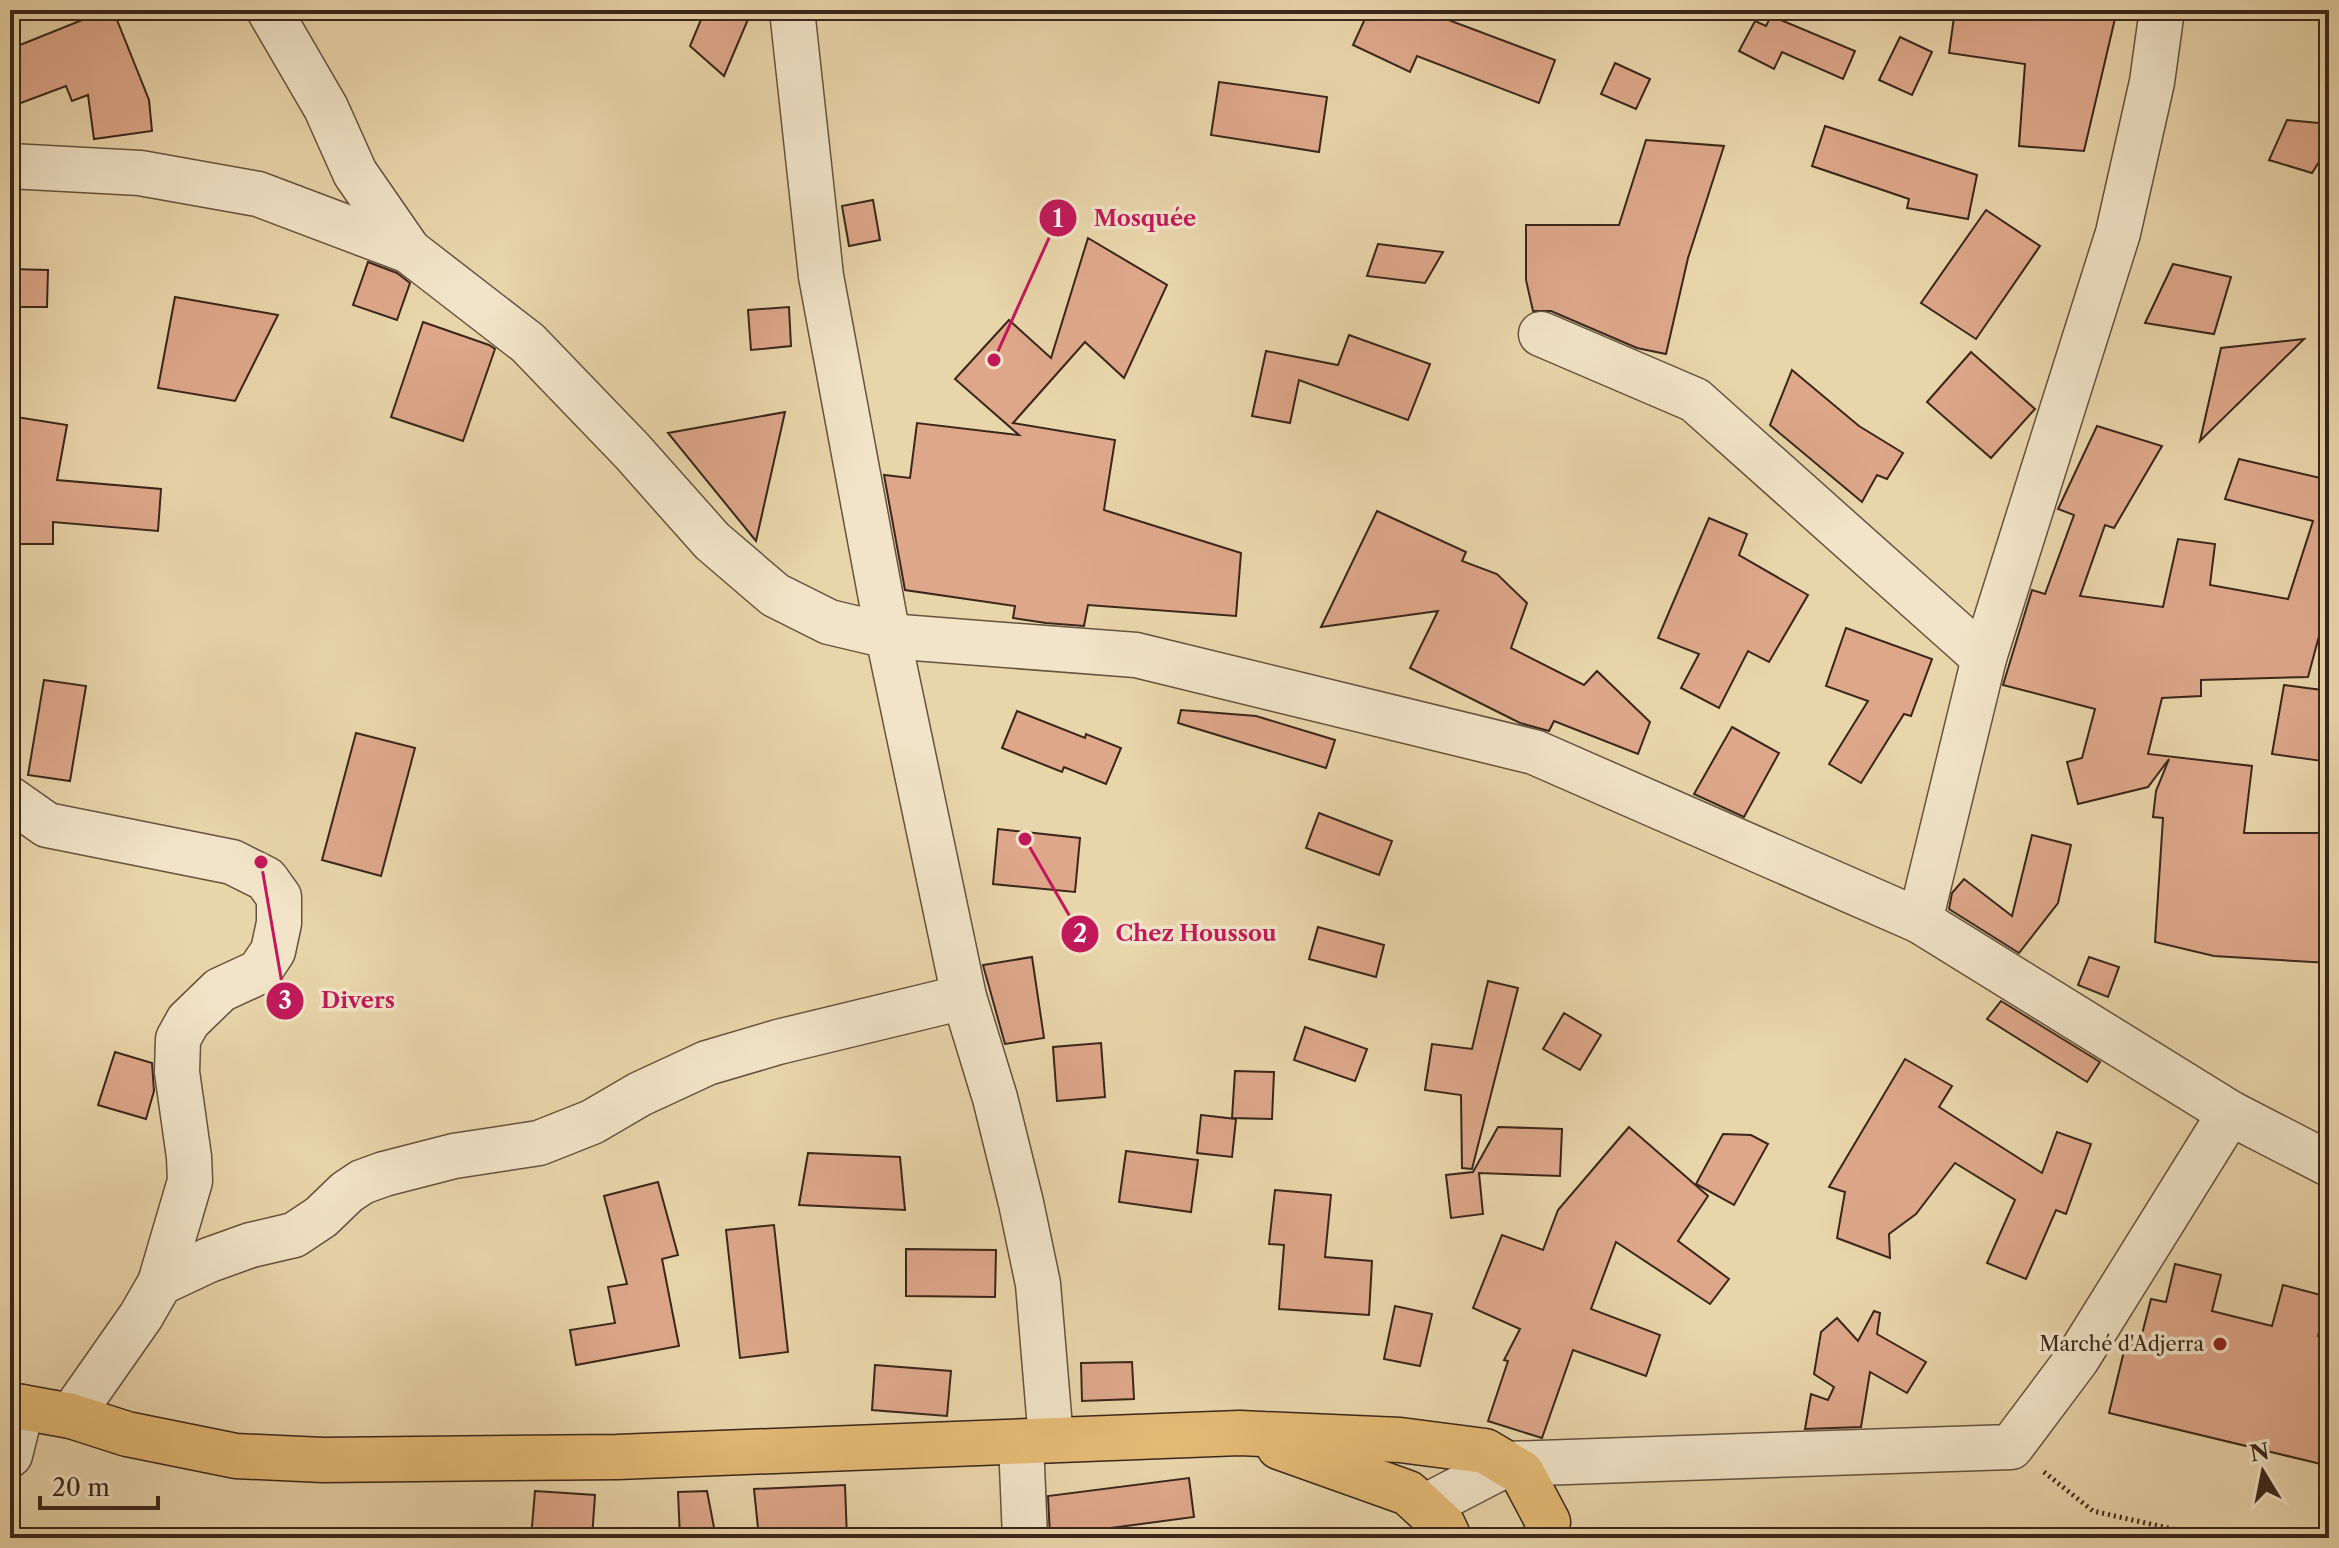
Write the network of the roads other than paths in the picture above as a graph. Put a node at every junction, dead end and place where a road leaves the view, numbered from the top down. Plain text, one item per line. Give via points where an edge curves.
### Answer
1 (269, 10) edge
2 (792, 10) edge
3 (2162, 10) edge
4 (10, 166) edge
5 (409, 251) junction
6 (1541, 334) dead end
7 (888, 636) junction
8 (1984, 658) junction
9 (10, 799) edge
10 (1920, 921) junction
11 (964, 997) junction
12 (2230, 1113) junction
13 (2329, 1164) edge
14 (160, 1283) junction
15 (16, 1406) edge
16 (71, 1416) junction
17 (1240, 1433) junction
18 (1036, 1441) junction
19 (10, 1455) edge
20 (1507, 1464) junction
21 (1436, 1523) edge
22 (1025, 1538) edge
23 (1545, 1538) edge

1 - 5 street via 326,108 355,173
2 - 7 street via 821,276
3 - 8 street via 2152,82 2118,233
4 - 5 street via 140,173 258,194
5 - 7 street via 528,343 712,541 775,595 829,622
6 - 8 street via 1695,400
7 - 10 street via 1136,655 1534,752
7 - 11 street
8 - 10 street
9 - 14 street via 47,825 232,862 266,879 279,897 273,951 259,972 220,990 188,1021 178,1039 190,1181
10 - 12 street
11 - 14 street via 707,1063 539,1143 384,1174 354,1187 294,1235 209,1260
11 - 18 street via 995,1098 1038,1284
12 - 13 street
12 - 20 street via 2077,1359 2011,1447
14 - 16 street
15 - 16 main road
15 - 19 street
16 - 18 main road via 127,1434 236,1456 323,1460 617,1457
17 - 18 main road
17 - 20 main road via 1400,1440 1485,1451
17 - 21 main road via 1408,1493
18 - 22 street
20 - 21 street
20 - 23 main road via 1522,1473 1548,1522

